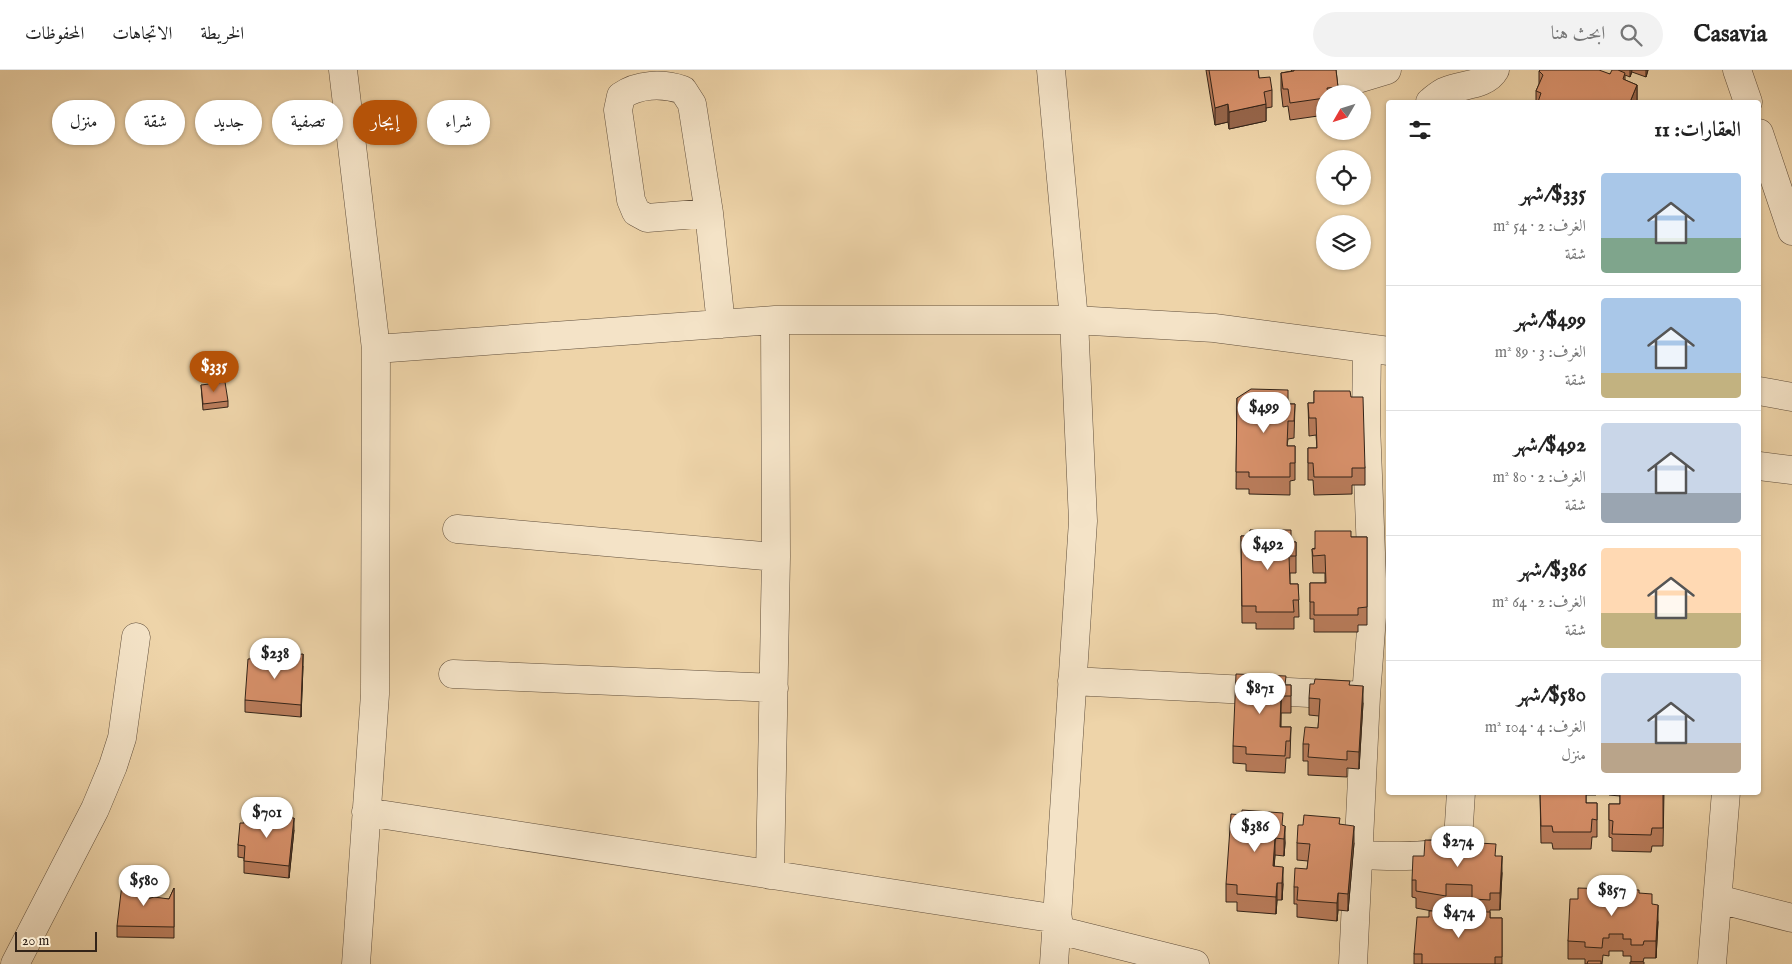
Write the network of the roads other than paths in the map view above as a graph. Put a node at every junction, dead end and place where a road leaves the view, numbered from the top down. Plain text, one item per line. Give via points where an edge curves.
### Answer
1 (343, 70) edge
2 (1051, 70) edge
3 (1332, 70) edge
4 (1387, 70) edge
5 (1495, 70) edge
6 (1738, 70) edge
7 (1433, 100) edge
8 (1747, 100) edge
9 (1761, 139) edge
10 (709, 213) junction
11 (1792, 231) edge
12 (775, 320) junction
13 (1074, 320) junction
14 (721, 324) junction
15 (376, 348) junction
16 (1378, 350) edge
17 (1761, 392) edge
18 (1792, 397) edge
19 (1761, 466) edge
20 (1792, 470) edge
21 (457, 529) dead end
22 (776, 557) junction
23 (1381, 604) edge
24 (136, 637) dead end
25 (453, 674) dead end
26 (1072, 681) junction
27 (774, 688) junction
28 (1366, 696) junction
29 (1462, 795) edge
30 (1726, 795) edge
31 (366, 812) junction
32 (1359, 855) junction
33 (770, 874) junction
34 (1718, 899) junction
35 (1792, 918) edge
36 (1058, 925) junction
37 (15, 964) edge
38 (356, 964) edge
39 (1054, 964) edge
40 (1195, 964) edge
41 (1353, 964) edge
42 (1712, 964) edge

1 - 15 street
2 - 13 street
3 - 4 street via 1334,77 1344,82
5 - 7 street via 1481,82 1444,92
6 - 8 street
9 - 11 street
10 - 10 street via 692,104 683,90 668,85 632,88 621,96 618,110 631,200 636,212 648,218
10 - 14 street
12 - 13 street
12 - 14 street
12 - 22 street
13 - 16 street via 1214,328
13 - 26 street via 1083,521
14 - 15 street
15 - 31 street via 375,694
16 - 23 street via 1366,424
17 - 18 street
19 - 20 street
21 - 22 street
22 - 27 street
23 - 28 street
24 - 37 street via 122,738 113,766 96,809
25 - 27 street
26 - 28 street
26 - 36 street
27 - 33 street
28 - 32 street
29 - 32 street via 1458,840 1450,850 1434,854
30 - 34 street
31 - 33 street
31 - 38 street
32 - 41 street
33 - 36 street
34 - 35 street
34 - 42 street
36 - 39 street
36 - 40 street

